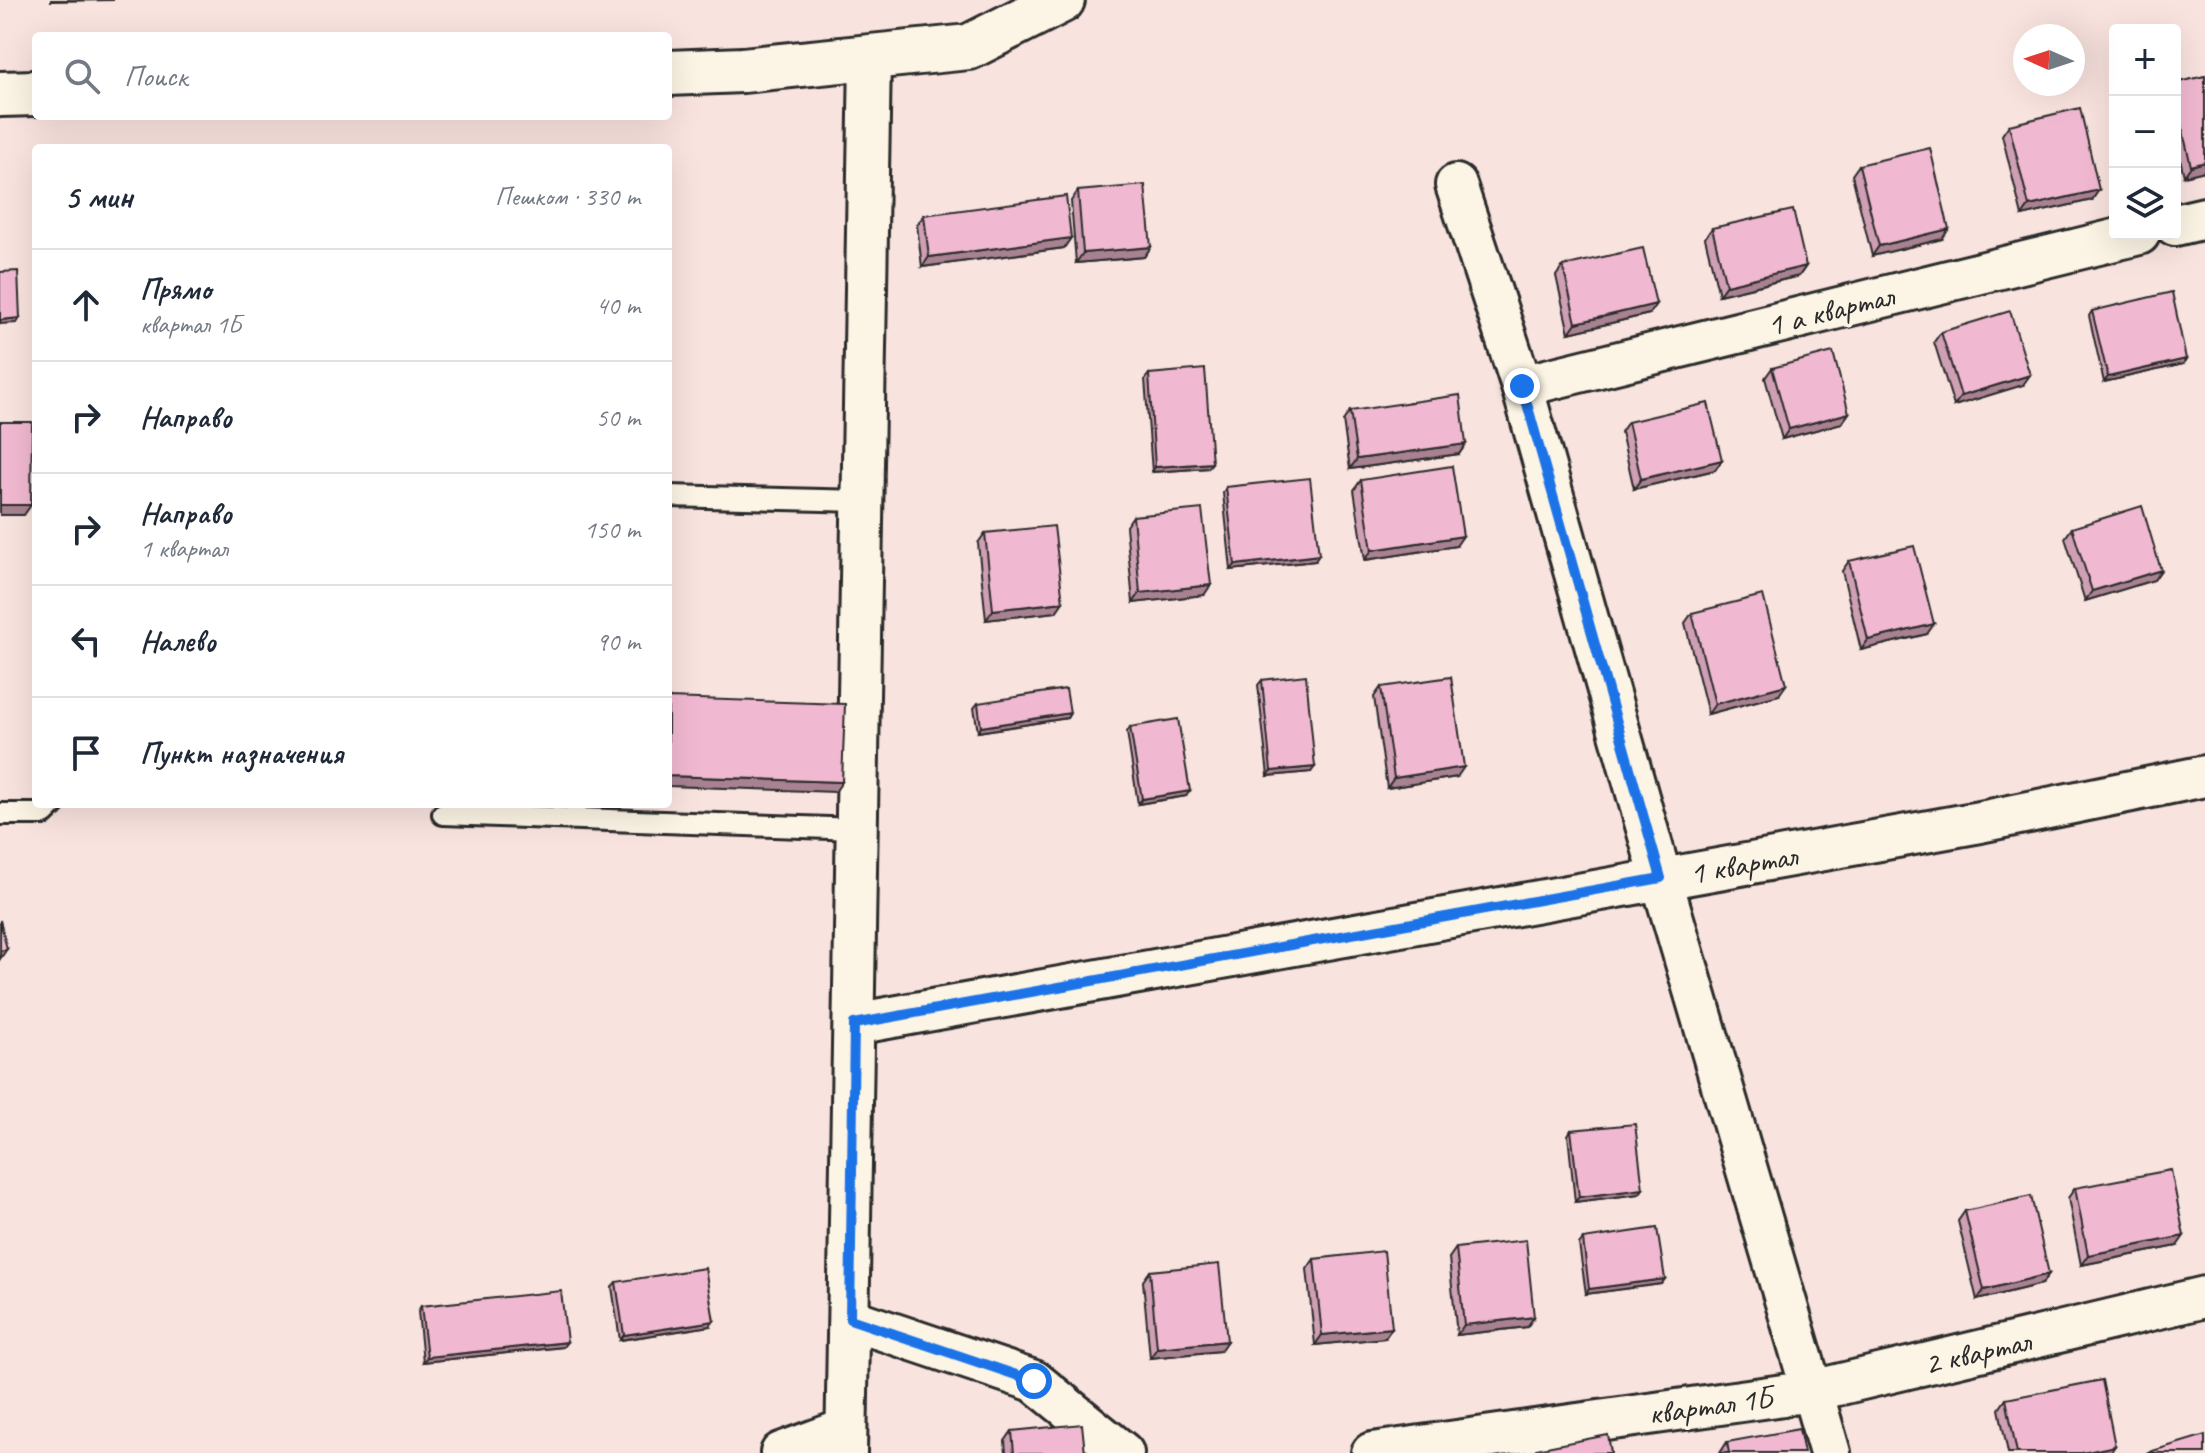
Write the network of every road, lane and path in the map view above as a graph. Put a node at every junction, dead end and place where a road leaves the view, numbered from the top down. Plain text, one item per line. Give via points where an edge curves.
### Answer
1 (1062, 0) edge
2 (870, 57) junction
3 (672, 73) edge
4 (32, 93) edge
5 (0, 94) edge
6 (1456, 185) dead end
7 (2205, 218) edge
8 (2181, 224) edge
9 (2115, 240) edge
10 (1522, 386) junction
11 (672, 496) edge
12 (862, 501) junction
13 (2205, 776) edge
14 (50, 808) edge
15 (0, 814) edge
16 (443, 814) dead end
17 (857, 829) junction
18 (1661, 878) junction
19 (854, 1024) junction
20 (2205, 1297) edge
21 (850, 1319) junction
22 (1812, 1391) junction
23 (846, 1441) edge
24 (781, 1453) edge
25 (1123, 1453) edge
26 (1372, 1453) edge
27 (1830, 1453) edge

1 - 2 street via 969,47
2 - 3 street
2 - 12 street
4 - 5 street
6 - 10 street
7 - 8 street
9 - 10 street, 1 а квартал
10 - 18 street
11 - 12 lane
12 - 17 street
13 - 18 street, 1 квартал
14 - 15 lane via 44,814
16 - 17 lane
17 - 19 street
18 - 19 street, 1 квартал
18 - 22 street
19 - 21 street
20 - 22 street, 2 квартал
21 - 23 street
21 - 25 street via 1034,1381
22 - 26 street, квартал 1Б
22 - 27 street
23 - 24 street

